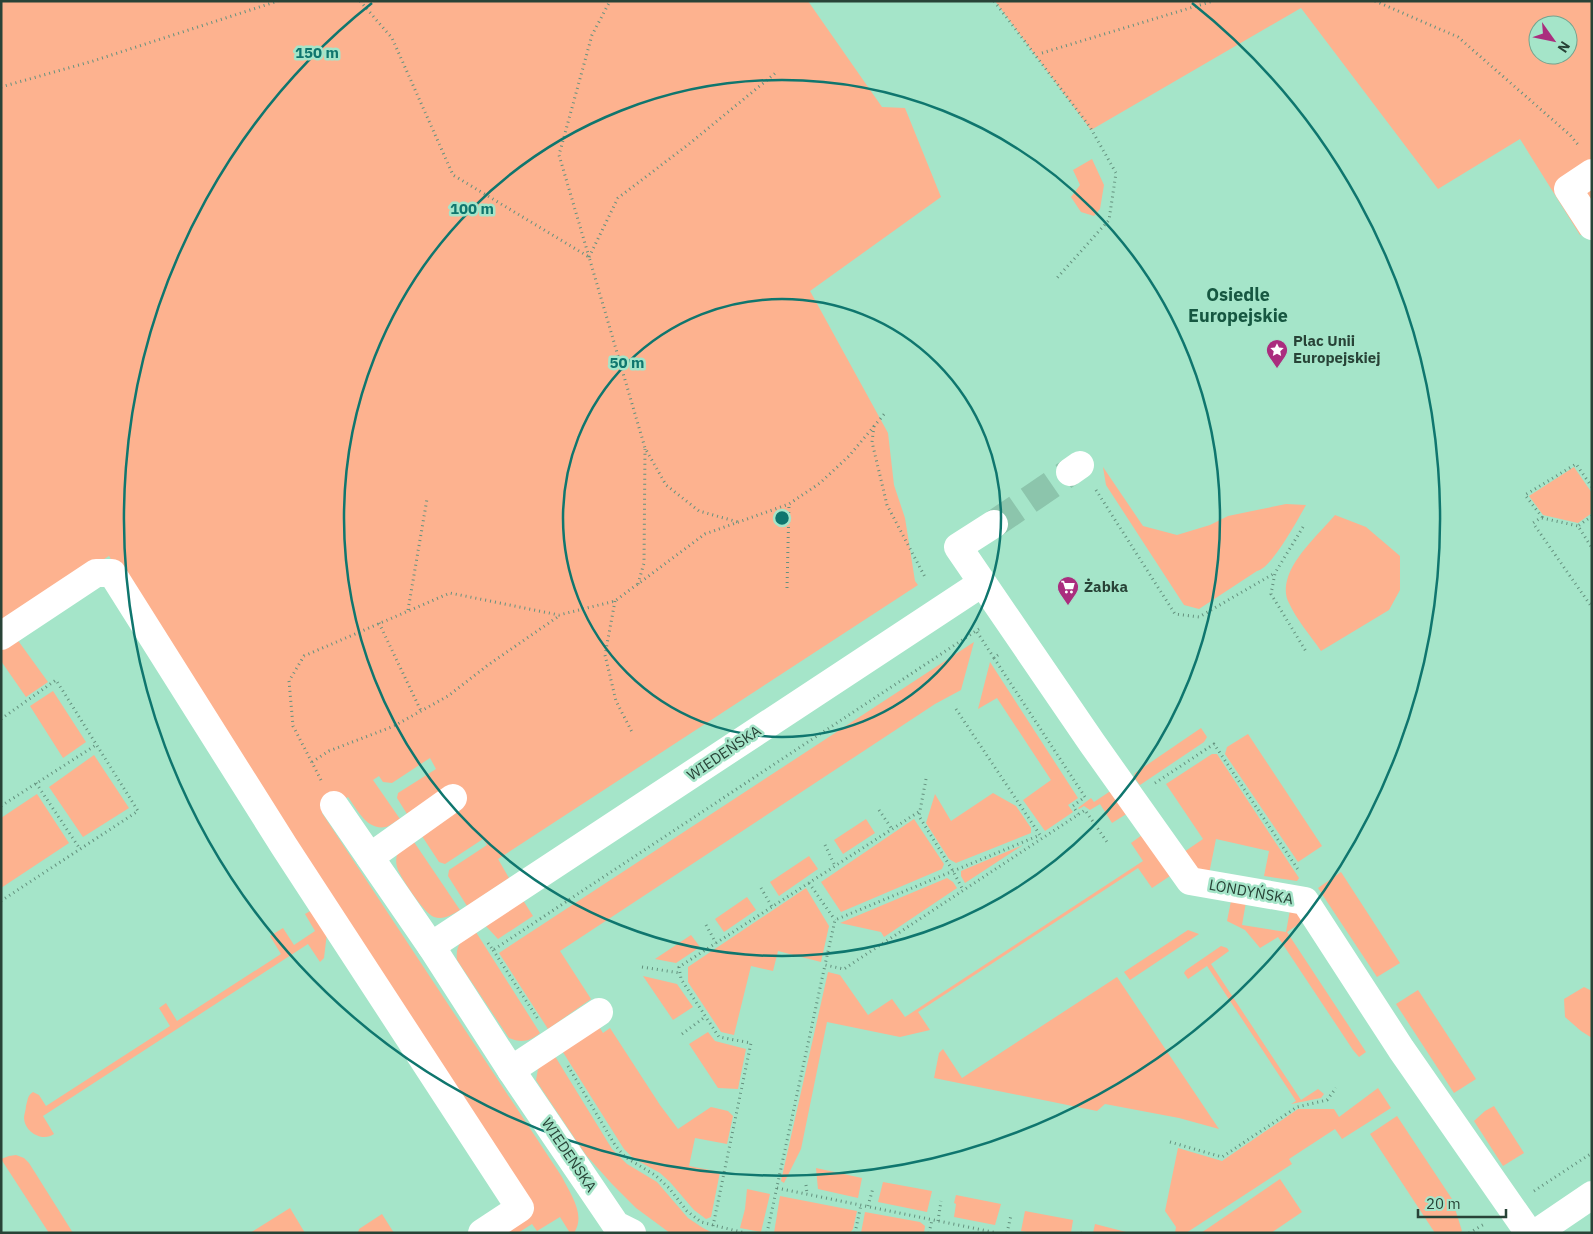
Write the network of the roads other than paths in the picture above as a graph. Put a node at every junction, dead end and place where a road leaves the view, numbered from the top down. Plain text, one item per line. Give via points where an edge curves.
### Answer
1 (1592, 173) edge
2 (1592, 226) edge
3 (994, 524) tunnel mouth
4 (982, 583) junction
5 (1, 636) edge
6 (453, 798) dead end
7 (334, 805) road end
8 (370, 857) junction
9 (431, 946) junction
10 (599, 1012) dead end
11 (511, 1070) junction
12 (1592, 1195) edge
13 (618, 1230) edge
14 (482, 1233) edge
15 (1529, 1233) edge
16 (1536, 1233) edge

1 - 2 street via 1568,189
3 - 4 street via 958,547
4 - 9 street, WIEDEŃSKA
4 - 15 street, LONDYŃSKA via 1190,881 1305,901 1401,1049
5 - 14 street via 96,573 112,573 299,870 520,1208
6 - 8 street
7 - 8 street, WIEDEŃSKA
8 - 9 street, WIEDEŃSKA
9 - 11 street, WIEDEŃSKA
10 - 11 street
11 - 13 street, WIEDEŃSKA
12 - 16 street

